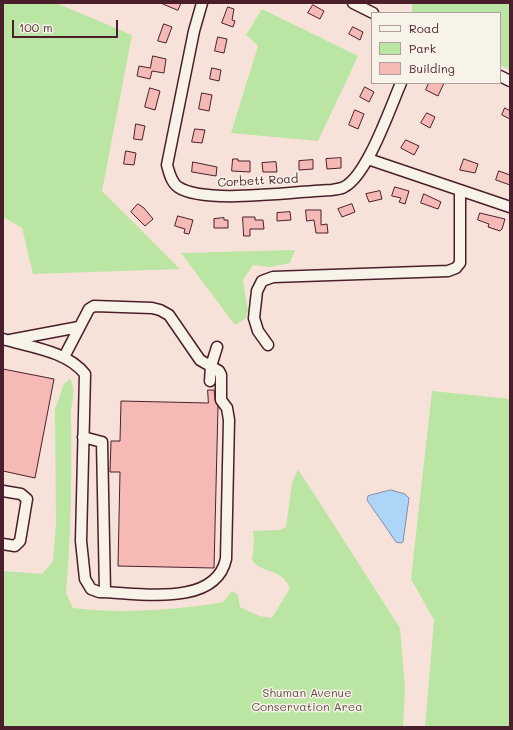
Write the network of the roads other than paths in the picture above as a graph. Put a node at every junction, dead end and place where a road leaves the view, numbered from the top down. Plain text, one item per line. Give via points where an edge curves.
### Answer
1 (202, 3) edge
2 (353, 3) edge
3 (372, 12) edge
4 (501, 76) edge
5 (510, 81) edge
6 (401, 84) edge
7 (368, 159) junction
8 (460, 191) junction
9 (510, 207) edge
10 (79, 327) junction
11 (5, 340) edge
12 (268, 345) dead end
13 (217, 347) dead end
14 (64, 357) junction
15 (211, 366) junction
16 (210, 381) dead end
17 (83, 437) junction
18 (3, 491) edge
19 (3, 544) edge
20 (105, 592) junction

1 - 7 street, Corbett Road via 169,151 168,165 176,186 217,197 332,190 344,187 355,178
2 - 3 street
4 - 5 street
6 - 7 street
7 - 8 street
8 - 9 street
8 - 12 street via 460,263 456,268 448,271 273,277 262,281 257,291 254,318 258,331
10 - 11 street
10 - 14 street
10 - 15 street via 89,309 94,306 160,310 169,315 200,360
11 - 14 street
13 - 15 street
14 - 17 street via 85,374
15 - 16 street
15 - 20 street via 221,375 221,400 227,408 229,420 224,570 217,578 186,592 159,596
17 - 20 street via 83,565 85,579 91,589
17 - 20 street via 102,442
18 - 19 street via 24,495 27,502 18,543 13,546

